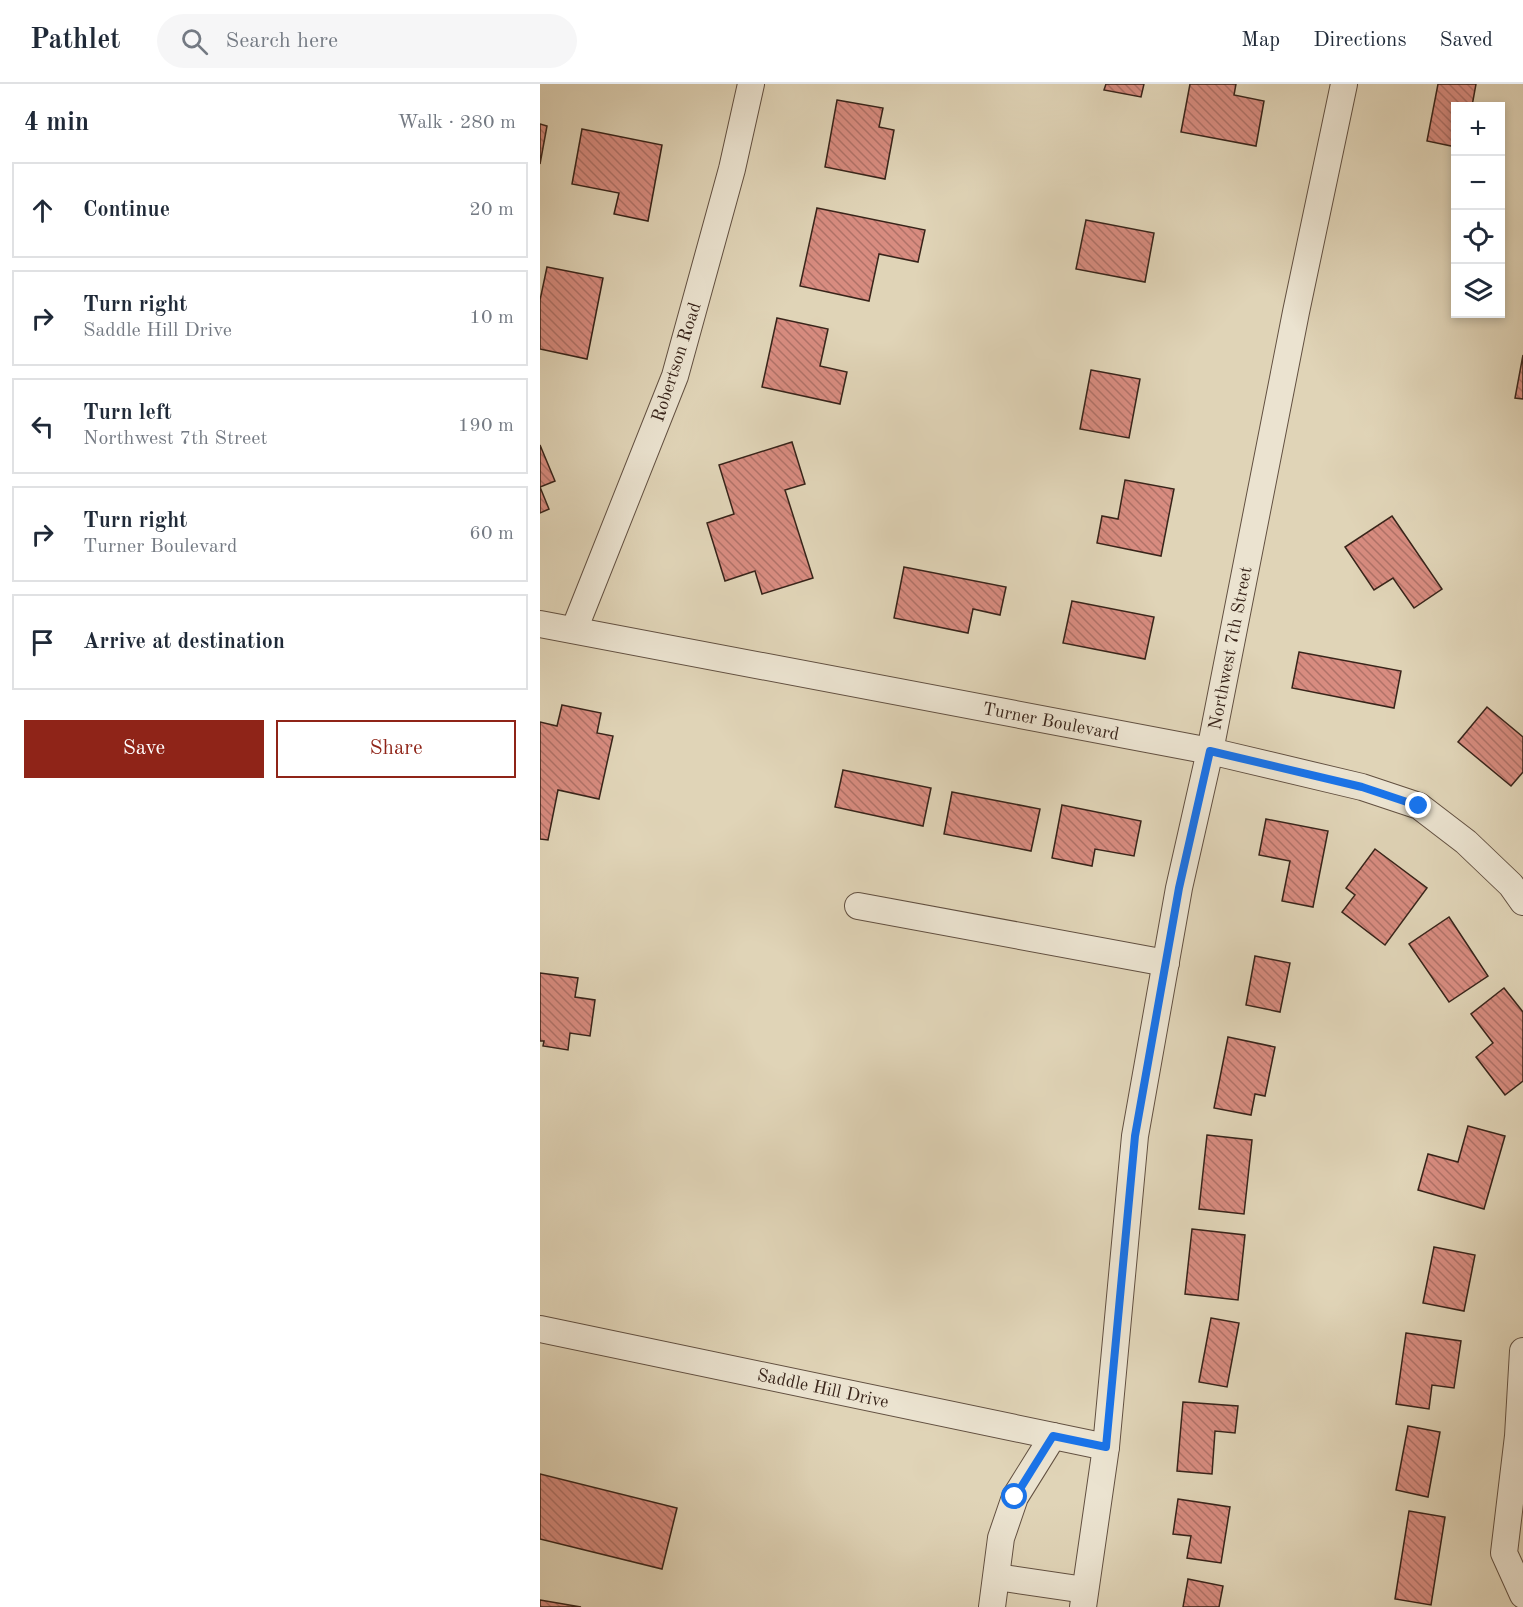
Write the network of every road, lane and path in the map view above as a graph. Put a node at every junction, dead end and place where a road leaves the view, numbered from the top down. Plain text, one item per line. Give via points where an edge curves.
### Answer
1 (751, 84) edge
2 (1344, 84) edge
3 (540, 624) edge
4 (574, 630) junction
5 (1210, 751) junction
6 (1523, 902) edge
7 (858, 906) dead end
8 (1166, 963) junction
9 (540, 1329) edge
10 (1523, 1351) edge
11 (1053, 1436) junction
12 (1106, 1447) junction
13 (997, 1577) junction
14 (1523, 1595) edge
15 (1084, 1599) edge
16 (992, 1607) edge

1 - 4 street, Robertson Road via 732,169 675,376
2 - 5 street, Northwest 7th Street
3 - 4 street, Turner Boulevard
4 - 5 street, Turner Boulevard
5 - 6 street, Turner Boulevard via 1362,787 1419,806 1466,842 1511,885
5 - 8 street, Northwest 7th Street
7 - 8 street
8 - 12 street, Northwest 7th Street via 1135,1136
9 - 11 street, Saddle Hill Drive
10 - 14 street via 1504,1553
11 - 12 street, Saddle Hill Drive
11 - 13 street via 1015,1497 1001,1538
12 - 15 street, Northwest 7th Street
13 - 15 street
13 - 16 street

